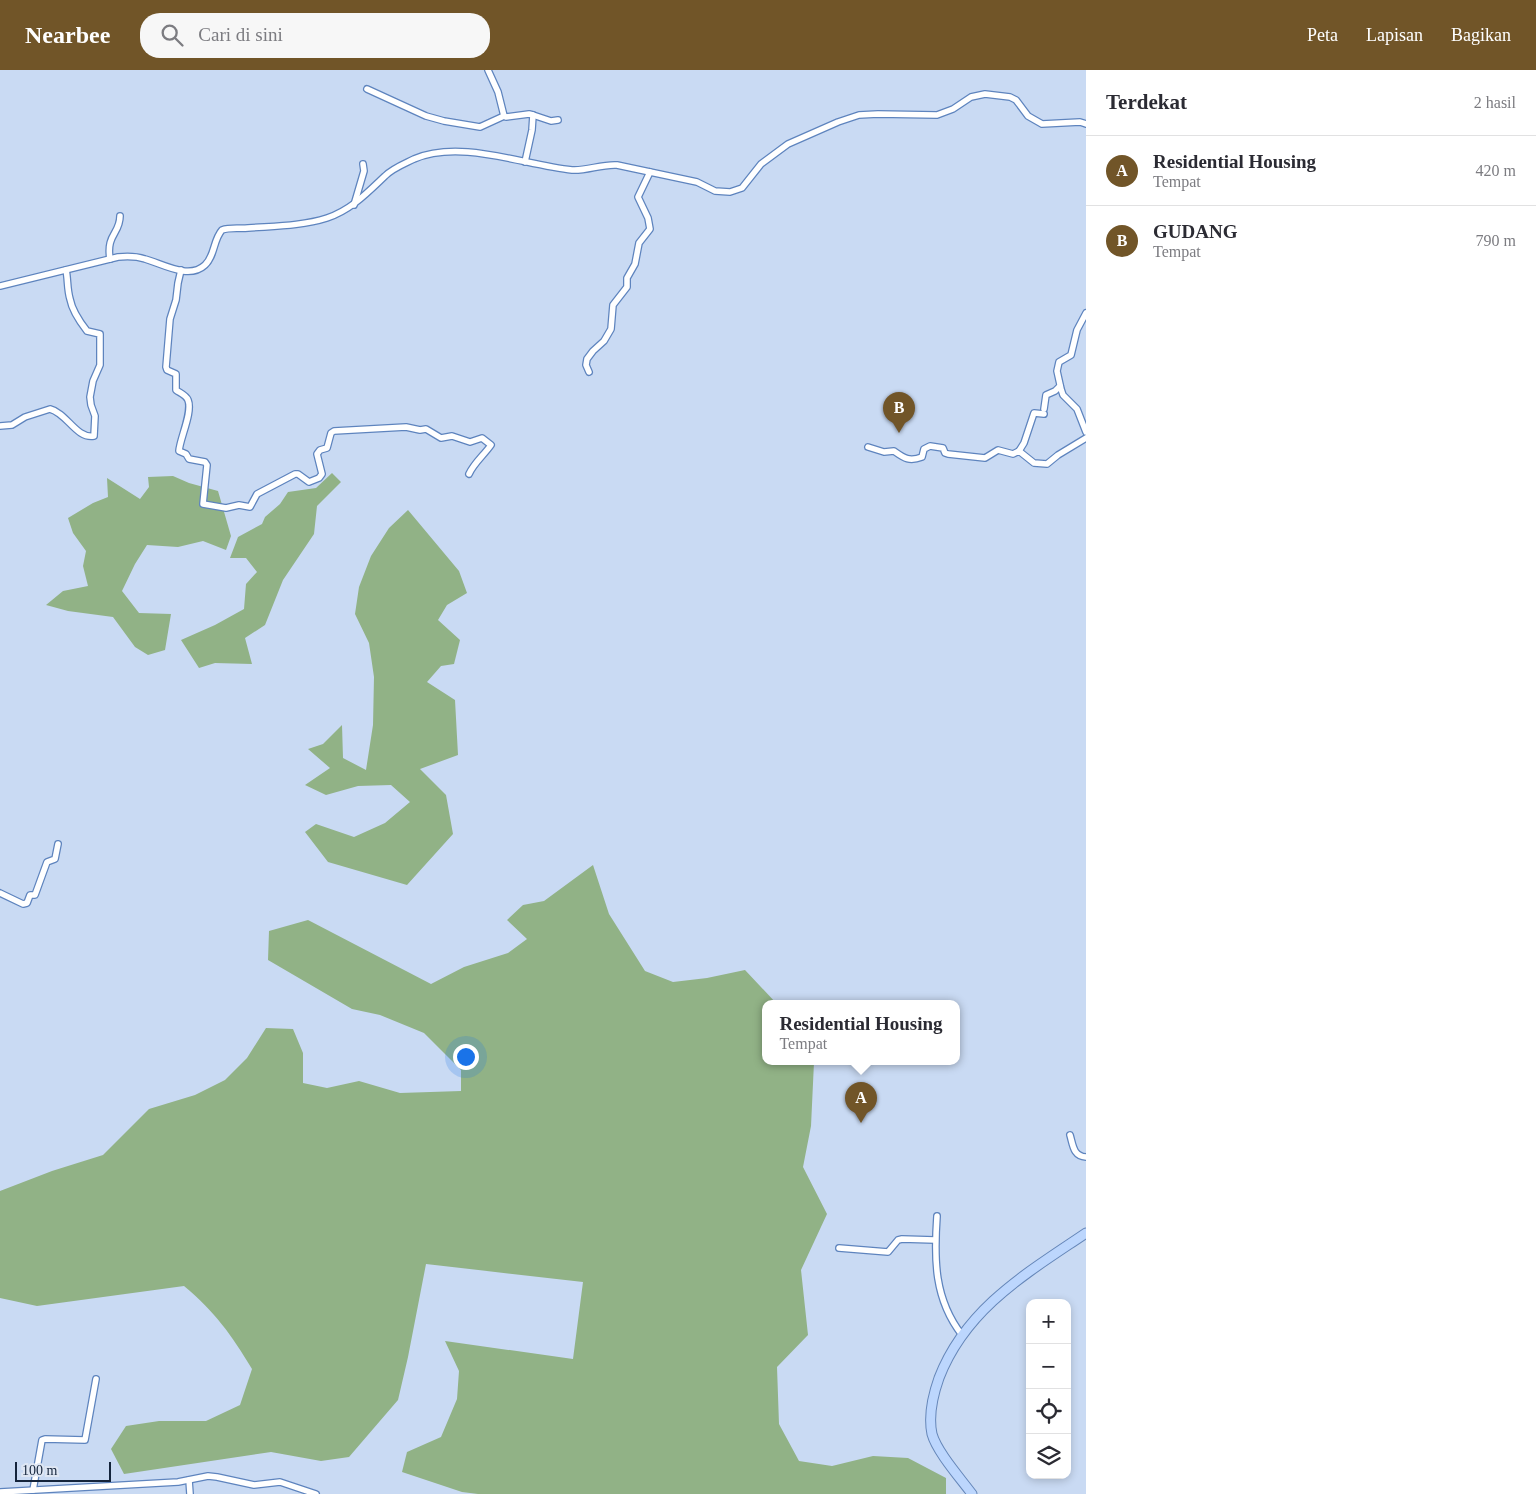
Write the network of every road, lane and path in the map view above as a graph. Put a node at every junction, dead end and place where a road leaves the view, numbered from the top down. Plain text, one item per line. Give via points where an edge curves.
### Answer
1 (488, 70) edge
2 (367, 88) dead end
3 (532, 115) junction
4 (504, 116) junction
5 (558, 120) dead end
6 (1086, 124) edge
7 (525, 162) junction
8 (362, 164) dead end
9 (650, 172) junction
10 (354, 205) junction
11 (120, 216) dead end
12 (110, 258) junction
13 (66, 270) junction
14 (181, 270) junction
15 (0, 286) edge
16 (1086, 313) edge
17 (589, 372) dead end
18 (1060, 386) junction
19 (0, 426) edge
20 (1086, 432) edge
21 (1086, 438) edge
22 (868, 447) dead end
23 (1020, 451) junction
24 (469, 474) dead end
25 (58, 844) dead end
26 (0, 893) edge
27 (1070, 1135) dead end
28 (1086, 1157) edge
29 (937, 1216) dead end
30 (1086, 1233) edge
31 (936, 1240) junction
32 (839, 1248) dead end
33 (962, 1335) junction
34 (96, 1379) dead end
35 (189, 1480) junction
36 (33, 1490) junction
37 (0, 1492) edge
38 (190, 1494) edge
39 (316, 1494) edge
40 (972, 1494) edge

1 - 4 street
2 - 4 street via 444,121 480,127
3 - 4 street
3 - 5 street
3 - 7 street
6 - 9 street via 1042,124 1028,116 1016,100 985,94 971,97 953,109 937,114 859,115 838,122 783,146 756,169 742,188 730,192 715,191 697,182
7 - 9 street via 572,170 609,164
7 - 10 street via 449,151 434,153 395,168
8 - 10 street via 364,171
9 - 17 street via 638,197 650,229 639,243 635,264 627,278 627,288 613,305 611,329 604,342 587,359
10 - 14 street via 326,218 300,224 222,230 207,263 199,270
11 - 12 street via 120,223 109,242
12 - 13 street
12 - 14 street via 130,256
13 - 15 street
13 - 19 street via 73,308 88,331 100,334 100,365 90,397 95,416 94,436 80,433 63,416 50,409 12,425
14 - 24 street via 170,318 166,367 176,374 176,390 187,397 189,404 179,451 189,459 207,465 203,504 226,508 250,507 257,494 295,474 308,482 319,478 322,474 317,454 327,448 334,431 405,427 426,429 440,438 452,436 471,443 482,438 491,445
16 - 18 street via 1071,355 1059,362
18 - 20 street via 1078,409
18 - 23 street via 1046,395 1044,412 1034,413
21 - 23 street via 1048,464 1034,462
22 - 23 street via 884,452 892,450 911,460 921,457 924,449 930,446 943,448 948,454 985,458 998,450 1013,454
25 - 26 street via 55,859 47,863 35,895 30,895 26,904
27 - 28 street via 1075,1152
29 - 31 street
30 - 33 main road via 1019,1279 983,1309
31 - 32 street via 902,1239 888,1252
31 - 33 street via 937,1277 942,1301 952,1323
33 - 40 main road via 947,1358 937,1384 931,1423 937,1446
34 - 36 street via 85,1439 43,1439
35 - 36 street
35 - 38 street
35 - 39 street via 217,1476 254,1485 280,1482
36 - 37 street

